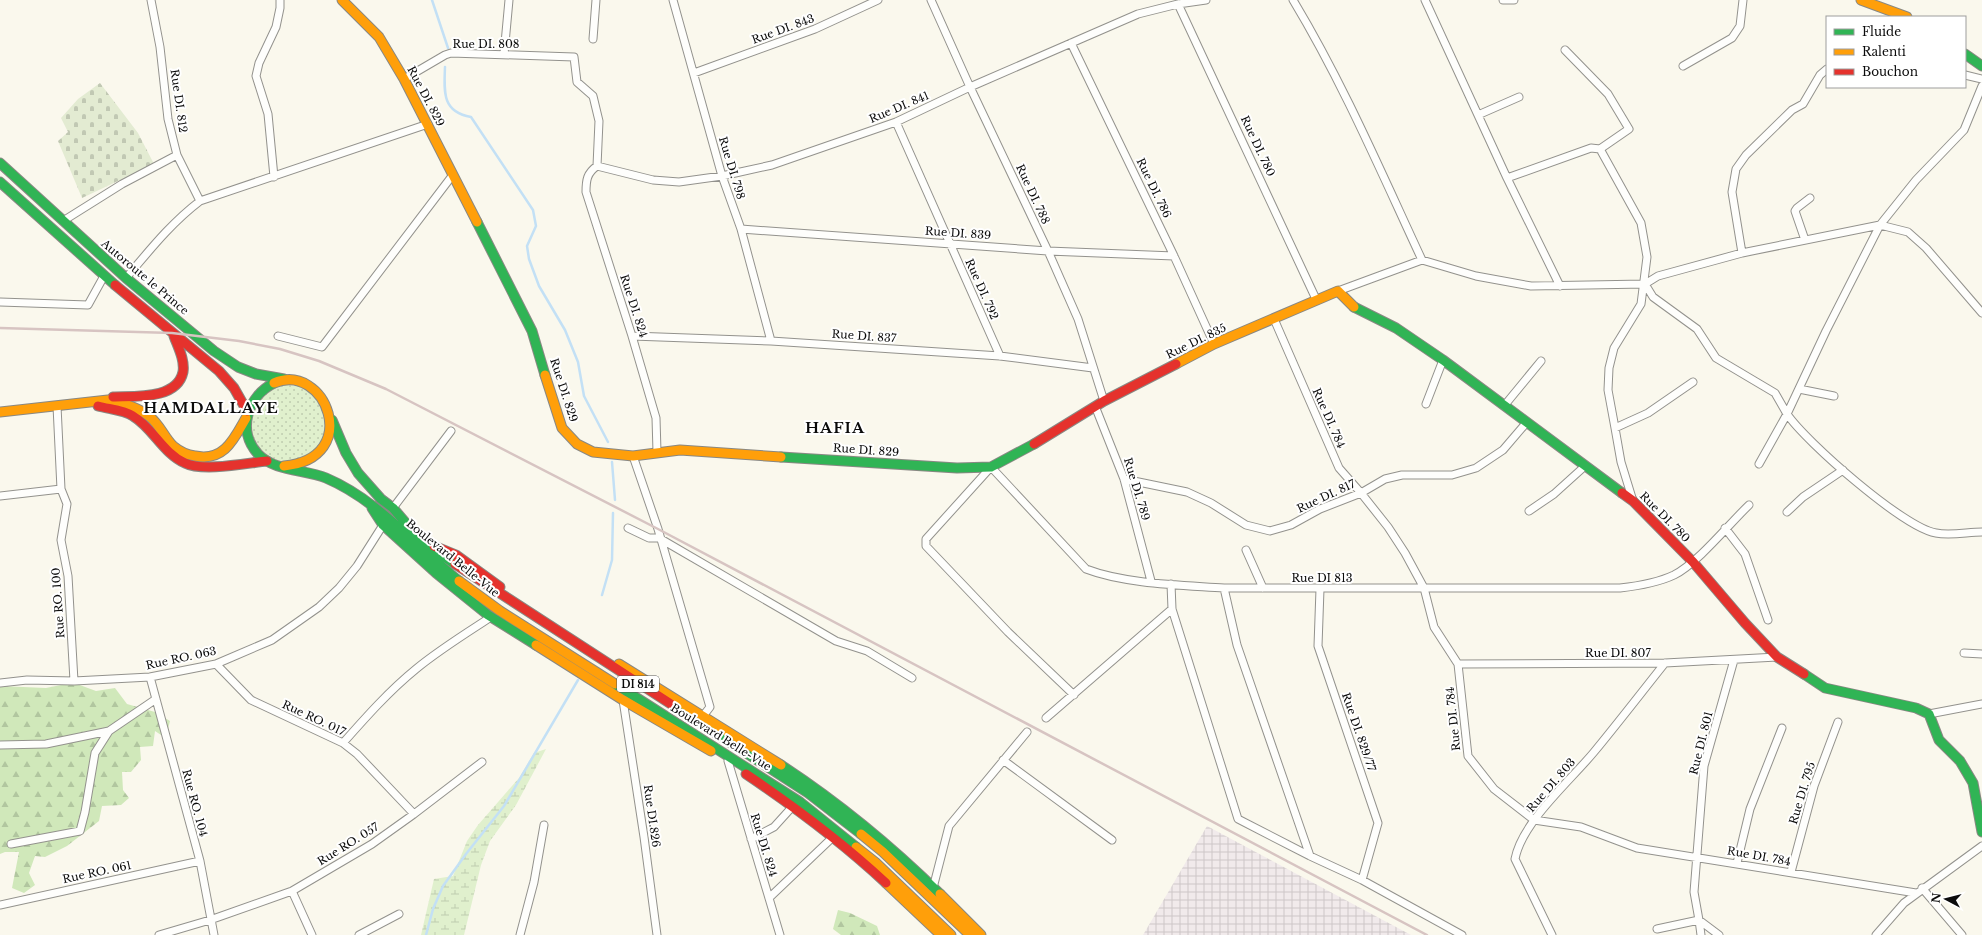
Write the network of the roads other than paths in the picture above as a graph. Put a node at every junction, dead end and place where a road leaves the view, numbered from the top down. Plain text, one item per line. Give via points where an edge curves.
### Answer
1 (151, 0) edge
2 (280, 0) edge
3 (342, 0) edge
4 (509, 0) edge
5 (596, 0) edge
6 (673, 0) edge
7 (878, 0) edge
8 (931, 0) edge
9 (1206, 0) edge
10 (1293, 0) edge
11 (1425, 0) edge
12 (1503, 0) edge
13 (1514, 0) edge
14 (1743, 0) edge
15 (1861, 0) edge
16 (1178, 4) junction
17 (1904, 16) edge
18 (593, 39) dead end
19 (1071, 43) junction
20 (1565, 50) dead end
21 (504, 54) junction
22 (1966, 55) edge
23 (574, 57) joint
24 (1683, 66) dead end
25 (1982, 66) edge
26 (1826, 70) edge
27 (694, 73) junction
28 (1966, 75) edge
29 (404, 79) junction
30 (1982, 79) edge
31 (1982, 86) edge
32 (970, 87) junction
33 (1519, 97) dead end
34 (1478, 115) junction
35 (896, 122) junction
36 (428, 124) junction
37 (1600, 149) junction
38 (177, 155) junction
39 (0, 163) edge
40 (594, 168) junction
41 (452, 176) junction
42 (722, 176) junction
43 (274, 177) junction
44 (1507, 178) junction
45 (0, 182) edge
46 (1810, 198) dead end
47 (200, 201) junction
48 (63, 221) junction
49 (1880, 225) junction
50 (740, 229) junction
51 (1805, 240) junction
52 (950, 244) junction
53 (1048, 251) junction
54 (1742, 253) junction
55 (1174, 256) junction
56 (1422, 260) junction
57 (104, 276) junction
58 (126, 278) junction
59 (1645, 284) junction
60 (1560, 286) junction
61 (1338, 291) junction
62 (1316, 299) junction
63 (0, 302) edge
64 (1982, 312) edge
65 (1274, 319) junction
66 (172, 333) junction
67 (278, 336) dead end
68 (632, 336) junction
69 (771, 342) junction
70 (1214, 344) junction
71 (1000, 356) junction
72 (1443, 360) junction
73 (1541, 361) dead end
74 (1093, 368) junction
75 (290, 380) junction
76 (1693, 382) dead end
77 (1799, 389) junction
78 (1834, 396) dead end
79 (1104, 401) junction
80 (80, 403) junction
81 (1426, 404) dead end
82 (57, 406) junction
83 (1095, 406) junction
84 (1504, 406) junction
85 (0, 412) edge
86 (247, 414) junction
87 (1787, 414) junction
88 (330, 416) junction
89 (1527, 422) junction
90 (1615, 428) junction
91 (451, 431) dead end
92 (657, 452) junction
93 (633, 456) junction
94 (267, 461) junction
95 (1759, 464) dead end
96 (284, 466) junction
97 (1585, 466) junction
98 (991, 468) junction
99 (1843, 470) junction
100 (1124, 479) junction
101 (61, 489) junction
102 (1361, 493) junction
103 (0, 496) edge
104 (1633, 501) junction
105 (369, 503) junction
106 (1749, 505) dead end
107 (393, 508) junction
108 (1529, 511) dead end
109 (1787, 512) dead end
110 (382, 525) junction
111 (628, 528) dead end
112 (1725, 528) junction
113 (1982, 532) edge
114 (659, 538) junction
115 (422, 542) junction
116 (1246, 550) dead end
117 (1693, 562) junction
118 (1151, 581) junction
119 (1171, 584) junction
120 (1224, 588) junction
121 (1263, 588) junction
122 (1424, 588) junction
123 (1320, 589) junction
124 (1172, 608) junction
125 (491, 617) junction
126 (1768, 620) dead end
127 (1964, 653) dead end
128 (1982, 654) edge
129 (1777, 657) junction
130 (1734, 660) junction
131 (1664, 663) junction
132 (216, 664) junction
133 (1458, 664) junction
134 (150, 677) junction
135 (912, 678) dead end
136 (74, 681) junction
137 (0, 683) edge
138 (1074, 695) junction
139 (156, 699) junction
140 (623, 700) junction
141 (1982, 704) edge
142 (1929, 714) junction
143 (703, 716) junction
144 (1046, 718) dead end
145 (1838, 722) dead end
146 (1782, 728) dead end
147 (109, 731) junction
148 (1027, 732) dead end
149 (343, 743) junction
150 (0, 745) edge
151 (1003, 760) junction
152 (728, 761) junction
153 (482, 762) dead end
154 (793, 806) junction
155 (414, 814) junction
156 (1534, 820) junction
157 (544, 825) dead end
158 (1982, 831) edge
159 (833, 837) junction
160 (751, 839) junction
161 (1112, 840) dead end
162 (11, 844) dead end
163 (1982, 846) edge
164 (1310, 856) junction
165 (1696, 856) junction
166 (200, 861) junction
167 (1737, 863) junction
168 (1791, 872) junction
169 (1362, 880) junction
170 (933, 888) junction
171 (292, 891) junction
172 (1919, 891) junction
173 (769, 898) junction
174 (0, 905) edge
175 (399, 914) dead end
176 (210, 920) junction
177 (1699, 920) junction
178 (1658, 929) dead end
179 (159, 935) edge
180 (214, 935) edge
181 (312, 935) edge
182 (358, 935) edge
183 (520, 935) edge
184 (657, 935) edge
185 (780, 935) edge
186 (941, 935) edge
187 (951, 935) edge
188 (970, 935) edge
189 (981, 935) edge
190 (1462, 935) edge
191 (1552, 935) edge
192 (1701, 935) edge
193 (1719, 935) edge
194 (1876, 935) edge
195 (1962, 935) edge

1 - 38 street, Rue DI. 812 via 160,47 168,119
2 - 43 street via 276,27 259,63 256,76 268,114
3 - 29 street, Rue DI. 829 via 378,37
4 - 21 street
5 - 18 street
6 - 27 street, Rue DI. 798
7 - 27 street, Rue DI. 843 via 815,29
8 - 32 street, Rue DI. 788
9 - 16 street, Rue DI. 841
10 - 56 street via 1349,102
11 - 34 street
12 - 13 street
14 - 24 street via 1740,26 1732,38
15 - 17 street
16 - 19 street, Rue DI. 841 via 1138,14
16 - 62 street, Rue DI. 780
19 - 32 street, Rue DI. 841
19 - 55 street, Rue DI. 786
20 - 37 street via 1608,94 1629,129
21 - 23 street, Rue DI. 808
21 - 29 street, Rue DI. 808 via 451,53
22 - 25 street
23 - 40 street, Rue DI. 824 via 577,82 593,96 598,121
26 - 54 street via 1803,104 1792,110 1751,150 1736,169 1732,192
27 - 42 street, Rue DI. 798
28 - 30 street
29 - 36 street, Rue DI. 829
31 - 49 street via 1964,130 1916,180
32 - 35 street, Rue DI. 841
32 - 53 street, Rue DI. 788
33 - 34 street
34 - 44 street
35 - 42 street, Rue DI. 841 via 772,165
35 - 52 street, Rue DI. 792
36 - 41 street, Rue DI. 829
36 - 43 street
37 - 44 street via 1591,148
37 - 59 street via 1641,223 1647,257
38 - 47 street, Rue DI. 812
38 - 48 street via 122,184
39 - 48 street, Autoroute le Prince
40 - 42 street, Rue DI. 841 via 653,180 679,182
40 - 68 street, Rue DI. 824 via 586,178 586,192
41 - 67 street via 322,346
41 - 93 street, Rue DI. 829 via 532,331 562,428 577,444 593,452
42 - 50 street, Rue DI. 798
43 - 47 street
44 - 60 street
45 - 57 street
46 - 51 street via 1795,211
47 - 58 street via 183,213
48 - 58 street, Autoroute le Prince
49 - 51 street
49 - 64 street via 1908,232 1926,248
49 - 77 street
50 - 52 street, Rue DI. 839
50 - 69 street, Rue DI. 798
51 - 54 street
52 - 53 street, Rue DI. 839
52 - 71 street, Rue DI. 792
53 - 55 street, Rue DI. 839
53 - 74 street, Rue DI. 788 via 1078,319
54 - 59 street via 1658,276
55 - 70 street, Rue DI. 786
56 - 60 street via 1476,276 1531,286
56 - 61 street, Rue DI. 835
57 - 63 street via 88,305
57 - 66 street
58 - 75 street, Autoroute le Prince via 214,351 238,367 256,374
59 - 60 street
59 - 87 street via 1653,297 1697,329 1716,358 1775,393
59 - 90 street via 1641,304 1614,348 1609,368 1608,390
61 - 62 street, Rue DI. 835
61 - 72 street, Rue DI. 780 via 1354,308 1396,328
62 - 65 street, Rue DI. 835
65 - 70 street, Rue DI. 835
65 - 102 street, Rue DI. 784 via 1338,468
66 - 80 street via 182,355 184,370 178,383 171,389 157,394 105,397
66 - 86 street via 219,371 234,388
68 - 69 street, Rue DI. 837
68 - 92 street, Rue DI. 824 via 656,418
69 - 71 street, Rue DI. 837
70 - 79 street, Rue DI. 835
71 - 74 street, Rue DI. 837
72 - 81 street
72 - 84 street, Rue DI. 780
73 - 84 street
74 - 79 street, Rue DI. 788
75 - 86 street via 276,382 264,388 254,398
75 - 88 street via 304,383 316,391 326,402
76 - 90 street via 1648,414
77 - 78 street
77 - 87 street
79 - 83 street, Rue DI. 835
80 - 82 street
80 - 86 street via 108,400 130,405 150,418 174,447 198,458 218,455 226,450
80 - 94 street via 107,407 132,415 144,424 171,454 186,464 212,467
82 - 85 street
82 - 101 street, Rue RO. 100
83 - 98 street, Rue DI. 835
83 - 100 street, Rue DI. 789
84 - 89 street, Rue DI. 780
86 - 94 street via 248,438
87 - 95 street
87 - 99 street via 1795,426
88 - 96 street via 330,431 325,446 314,458 300,464
88 - 107 street, Boulevard Belle-Vue / DI 814 via 358,473 381,499
89 - 97 street, Rue DI. 780
89 - 102 street, Rue DI. 817 via 1503,450 1476,468 1452,476 1402,475 1385,479
90 - 104 street via 1621,462
91 - 107 street
92 - 93 street, Rue DI. 829
92 - 98 street, Rue DI. 829 via 680,450
93 - 114 street
94 - 96 street
96 - 105 street, Boulevard Belle-Vue / DI 814 via 319,474
97 - 104 street, Rue DI. 780
97 - 108 street via 1554,494
98 - 118 street, Rue DI 813 via 1086,569 1100,574
98 - 138 street via 926,539 926,546 1008,632
99 - 109 street via 1803,497
99 - 113 street via 1890,508 1923,528 1936,533
100 - 102 street, Rue DI. 817 via 1187,492 1211,503 1246,525 1270,531 1291,525 1320,509
100 - 118 street, Rue DI. 789
101 - 103 street
101 - 136 street, Rue RO. 100 via 67,504 61,540 68,576
102 - 122 street, Rue DI. 784 via 1405,553
104 - 117 street, Rue DI. 780
105 - 110 street, Boulevard Belle-Vue
105 - 187 street, Boulevard Belle-Vue / DI 814 via 454,577 500,611 800,802 874,862
106 - 112 street, Rue DI 813
107 - 115 street, Boulevard Belle-Vue / DI 814
110 - 125 street, Boulevard Belle-Vue
110 - 132 street, Rue RO. 063 via 357,566 319,607 272,640
111 - 114 street via 649,538
112 - 117 street, Rue DI 813
112 - 126 street via 1745,554
114 - 135 street via 836,641 867,651
114 - 143 street via 710,707
115 - 143 street, Boulevard Belle-Vue via 456,554 526,606
115 - 188 street, Boulevard Belle-Vue / DI 814 via 808,794 883,852
116 - 121 street
117 - 122 street, Rue DI 813 via 1674,575 1646,584 1620,588
117 - 129 street, Rue DI. 780
118 - 119 street, Rue DI 813
119 - 120 street, Rue DI 813
119 - 124 street
120 - 121 street, Rue DI 813
120 - 164 street via 1237,645
121 - 123 street, Rue DI 813
122 - 123 street, Rue DI 813
122 - 133 street, Rue DI. 784 via 1434,627
123 - 169 street, Rue DI. 829/77 via 1318,646 1378,823
124 - 138 street
124 - 164 street via 1238,819
125 - 140 street, Boulevard Belle-Vue
125 - 149 street via 415,670 374,707
127 - 128 street
129 - 130 street, Rue DI. 807
129 - 142 street, Rue DI. 780 via 1825,688
130 - 131 street, Rue DI. 807
130 - 165 street, Rue DI. 801 via 1704,766
131 - 133 street, Rue DI. 807
131 - 156 street, Rue DI. 803 via 1594,752
132 - 134 street, Rue RO. 063
132 - 149 street, Rue RO. 017 via 251,700
133 - 156 street, Rue DI. 784 via 1468,756 1494,789
134 - 136 street, Rue RO. 063
134 - 139 street, Rue RO. 104
136 - 137 street, Rue RO. 063 via 27,680
138 - 144 street
139 - 147 street
139 - 166 street, Rue RO. 104
140 - 152 street, Boulevard Belle-Vue
140 - 184 street, Rue DI.826
141 - 142 street
142 - 158 street via 1940,740 1960,761 1973,783
143 - 170 street, Boulevard Belle-Vue via 839,805
145 - 168 street, Rue DI. 795 via 1814,786
146 - 167 street via 1750,809
147 - 150 street via 46,744
147 - 162 street via 95,753 80,831
148 - 151 street
149 - 155 street, Rue RO. 017 via 357,754
151 - 161 street
151 - 170 street via 950,826
152 - 154 street, Boulevard Belle-Vue
152 - 160 street, Rue DI. 824
153 - 155 street, Rue RO. 057
154 - 159 street, Boulevard Belle-Vue
154 - 160 street via 774,826
155 - 171 street, Rue RO. 057 via 372,844
156 - 165 street, Rue DI. 784 via 1581,827 1637,848
156 - 191 street, Rue DI. 803 via 1518,845 1515,859
157 - 183 street via 534,882
159 - 173 street
159 - 186 street, Boulevard Belle-Vue via 854,853
160 - 173 street, Rue DI. 824
163 - 172 street
164 - 169 street
165 - 167 street, Rue DI. 784
165 - 177 street, Rue DI. 801 via 1694,892
166 - 174 street, Rue RO. 061
166 - 176 street, Rue RO. 104
167 - 168 street, Rue DI. 784
168 - 172 street, Rue DI. 784
169 - 190 street
170 - 189 street, Boulevard Belle-Vue
171 - 176 street, Rue RO. 057
171 - 181 street
172 - 194 street via 1904,903
172 - 195 street
173 - 185 street, Rue DI. 824
175 - 182 street
176 - 179 street, Rue RO. 057
176 - 180 street, Rue RO. 104
177 - 178 street
177 - 192 street, Rue DI. 801
177 - 193 street

